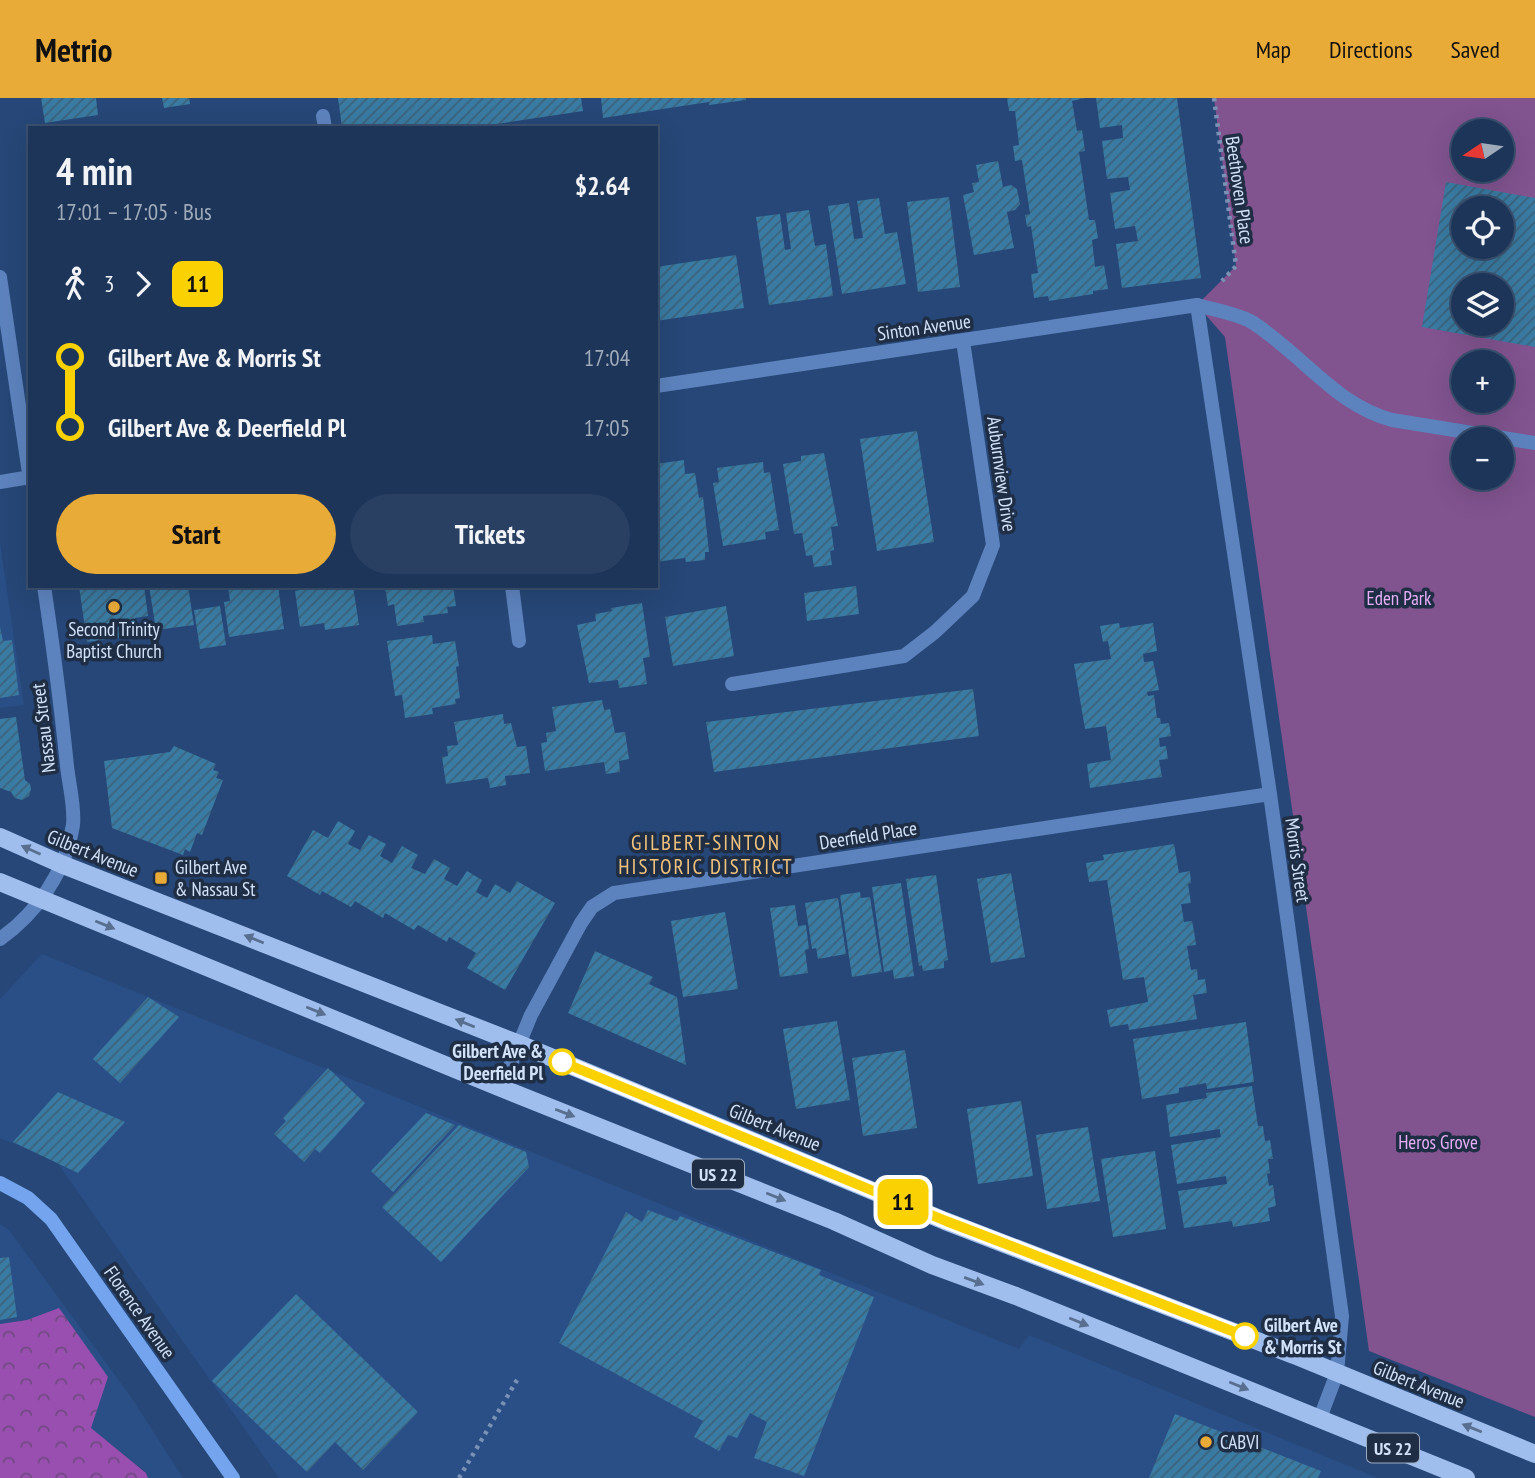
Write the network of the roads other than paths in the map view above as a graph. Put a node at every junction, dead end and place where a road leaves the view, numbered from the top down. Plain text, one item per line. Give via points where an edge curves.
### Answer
1 (0, 277) edge
2 (1197, 305) junction
3 (963, 341) junction
4 (658, 386) edge
5 (1535, 443) edge
6 (28, 465) edge
7 (28, 478) edge
8 (0, 482) edge
9 (44, 588) edge
10 (512, 588) edge
11 (519, 641) dead end
12 (732, 684) dead end
13 (1270, 794) junction
14 (0, 836) edge
15 (61, 864) junction
16 (0, 882) edge
17 (42, 900) junction
18 (0, 939) edge
19 (519, 1044) junction
20 (502, 1088) junction
21 (0, 1183) edge
22 (1337, 1373) junction
23 (1320, 1418) junction
24 (1535, 1454) edge
25 (233, 1478) edge
26 (1466, 1478) edge

1 - 6 street
2 - 3 street, Sinton Avenue
2 - 5 street via 1251,321 1326,384 1373,415
2 - 13 street, Morris Street
3 - 4 street, Sinton Avenue
3 - 12 street, Auburnview Drive via 993,545 973,596 904,656
7 - 8 street
9 - 15 street, Nassau Street via 73,824
10 - 11 street
13 - 19 street, Deerfield Place via 614,893 592,907 581,923
13 - 22 street, Morris Street via 1342,1316
15 -> 14 main road, Gilbert Avenue / US 22
15 - 17 street, Nassau Street
19 -> 15 main road, Gilbert Avenue / US 22
16 - 17 main road, US 22
17 - 18 street, Nassau Street
17 -> 20 main road, US 22
19 - 20 street, Deerfield Place
19 - 22 main road, Gilbert Avenue / US 22 via 946,1221
20 -> 23 main road, US 22
21 - 25 street, Florence Avenue via 28,1198 51,1219
22 - 23 street, Morris Street
24 -> 22 main road, Gilbert Avenue / US 22
23 - 26 main road, US 22

